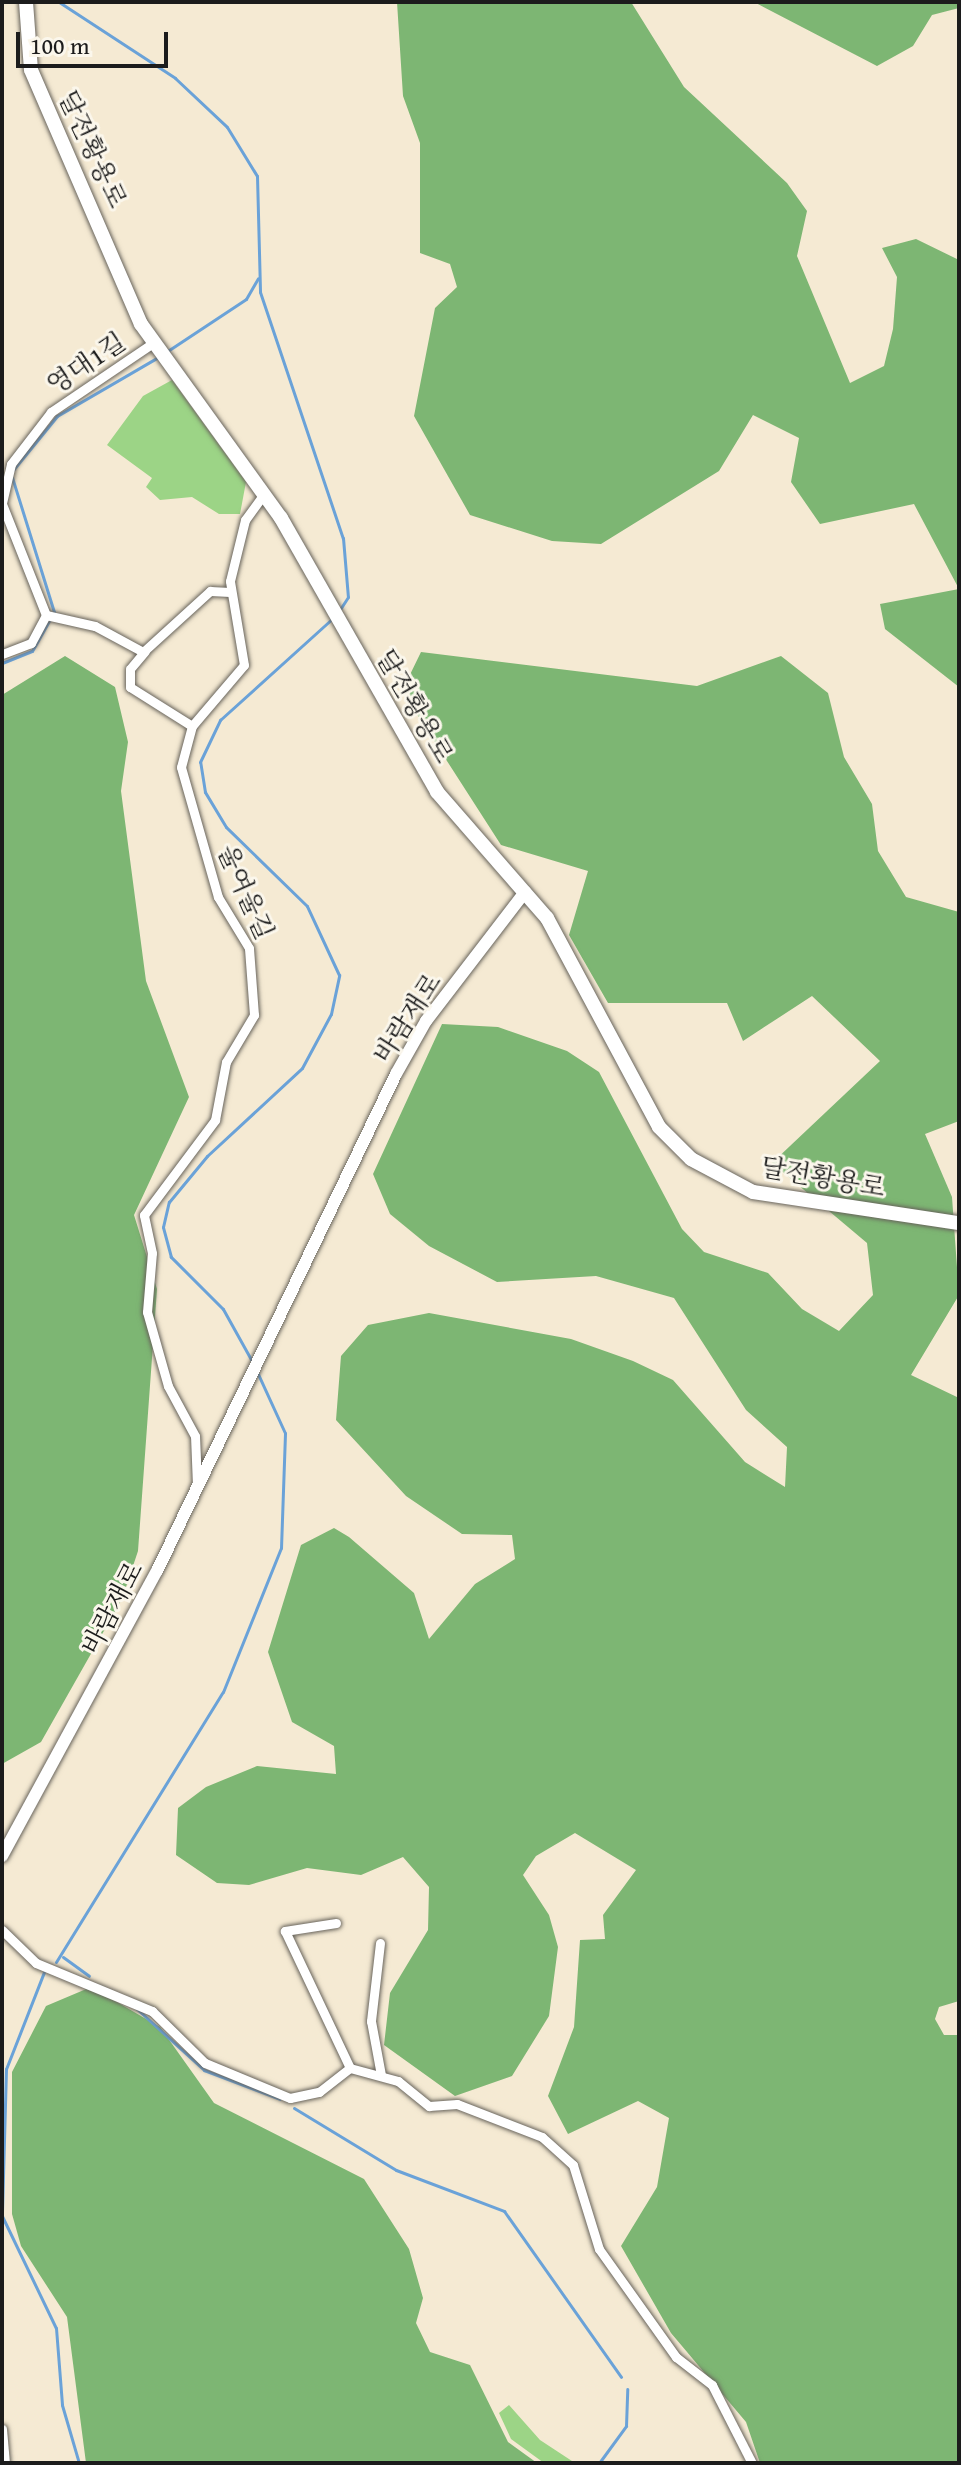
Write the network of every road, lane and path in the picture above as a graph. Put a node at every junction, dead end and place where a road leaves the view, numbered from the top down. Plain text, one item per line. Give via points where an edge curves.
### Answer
1 (26, 2) edge
2 (160, 352) junction
3 (264, 494) junction
4 (2, 504) edge
5 (230, 592) junction
6 (47, 615) junction
7 (145, 651) junction
8 (2, 654) edge
9 (192, 726) junction
10 (525, 892) junction
11 (959, 1223) edge
12 (197, 1485) junction
13 (2, 1856) edge
14 (336, 1923) dead end
15 (2, 1930) edge
16 (380, 1943) dead end
17 (350, 2068) junction
18 (381, 2075) junction
19 (2, 2429) edge
20 (5, 2463) edge
21 (752, 2463) edge

1 - 2 main road, 달전황용로 via 31,70
2 - 3 main road, 달전황용로
2 - 4 street, 영대1길 via 51,412 11,464
3 - 5 street via 238,540
3 - 10 main road, 달전황용로 via 437,792
4 - 6 street, 영대1길
5 - 7 street via 210,591
5 - 9 street via 244,665
6 - 7 street
6 - 8 street via 31,643
7 - 9 street via 130,669 130,687
9 - 12 street, 울여울길 via 183,784 218,897 249,948 257,993 254,1015 226,1062 215,1120 144,1215 152,1253 147,1312 168,1386 195,1436
10 - 11 main road, 달전황용로 via 547,918 659,1127 691,1159 753,1192
10 - 12 street, 바람재로 via 418,1034
12 - 13 street, 바람재로
14 - 17 street via 285,1931
15 - 17 street via 36,1963 152,2011 205,2063 290,2098 319,2092
16 - 18 street via 371,2021
17 - 18 street
18 - 21 street via 429,2106 470,2109 542,2137 569,2159 599,2249 676,2357 712,2385
19 - 20 street

